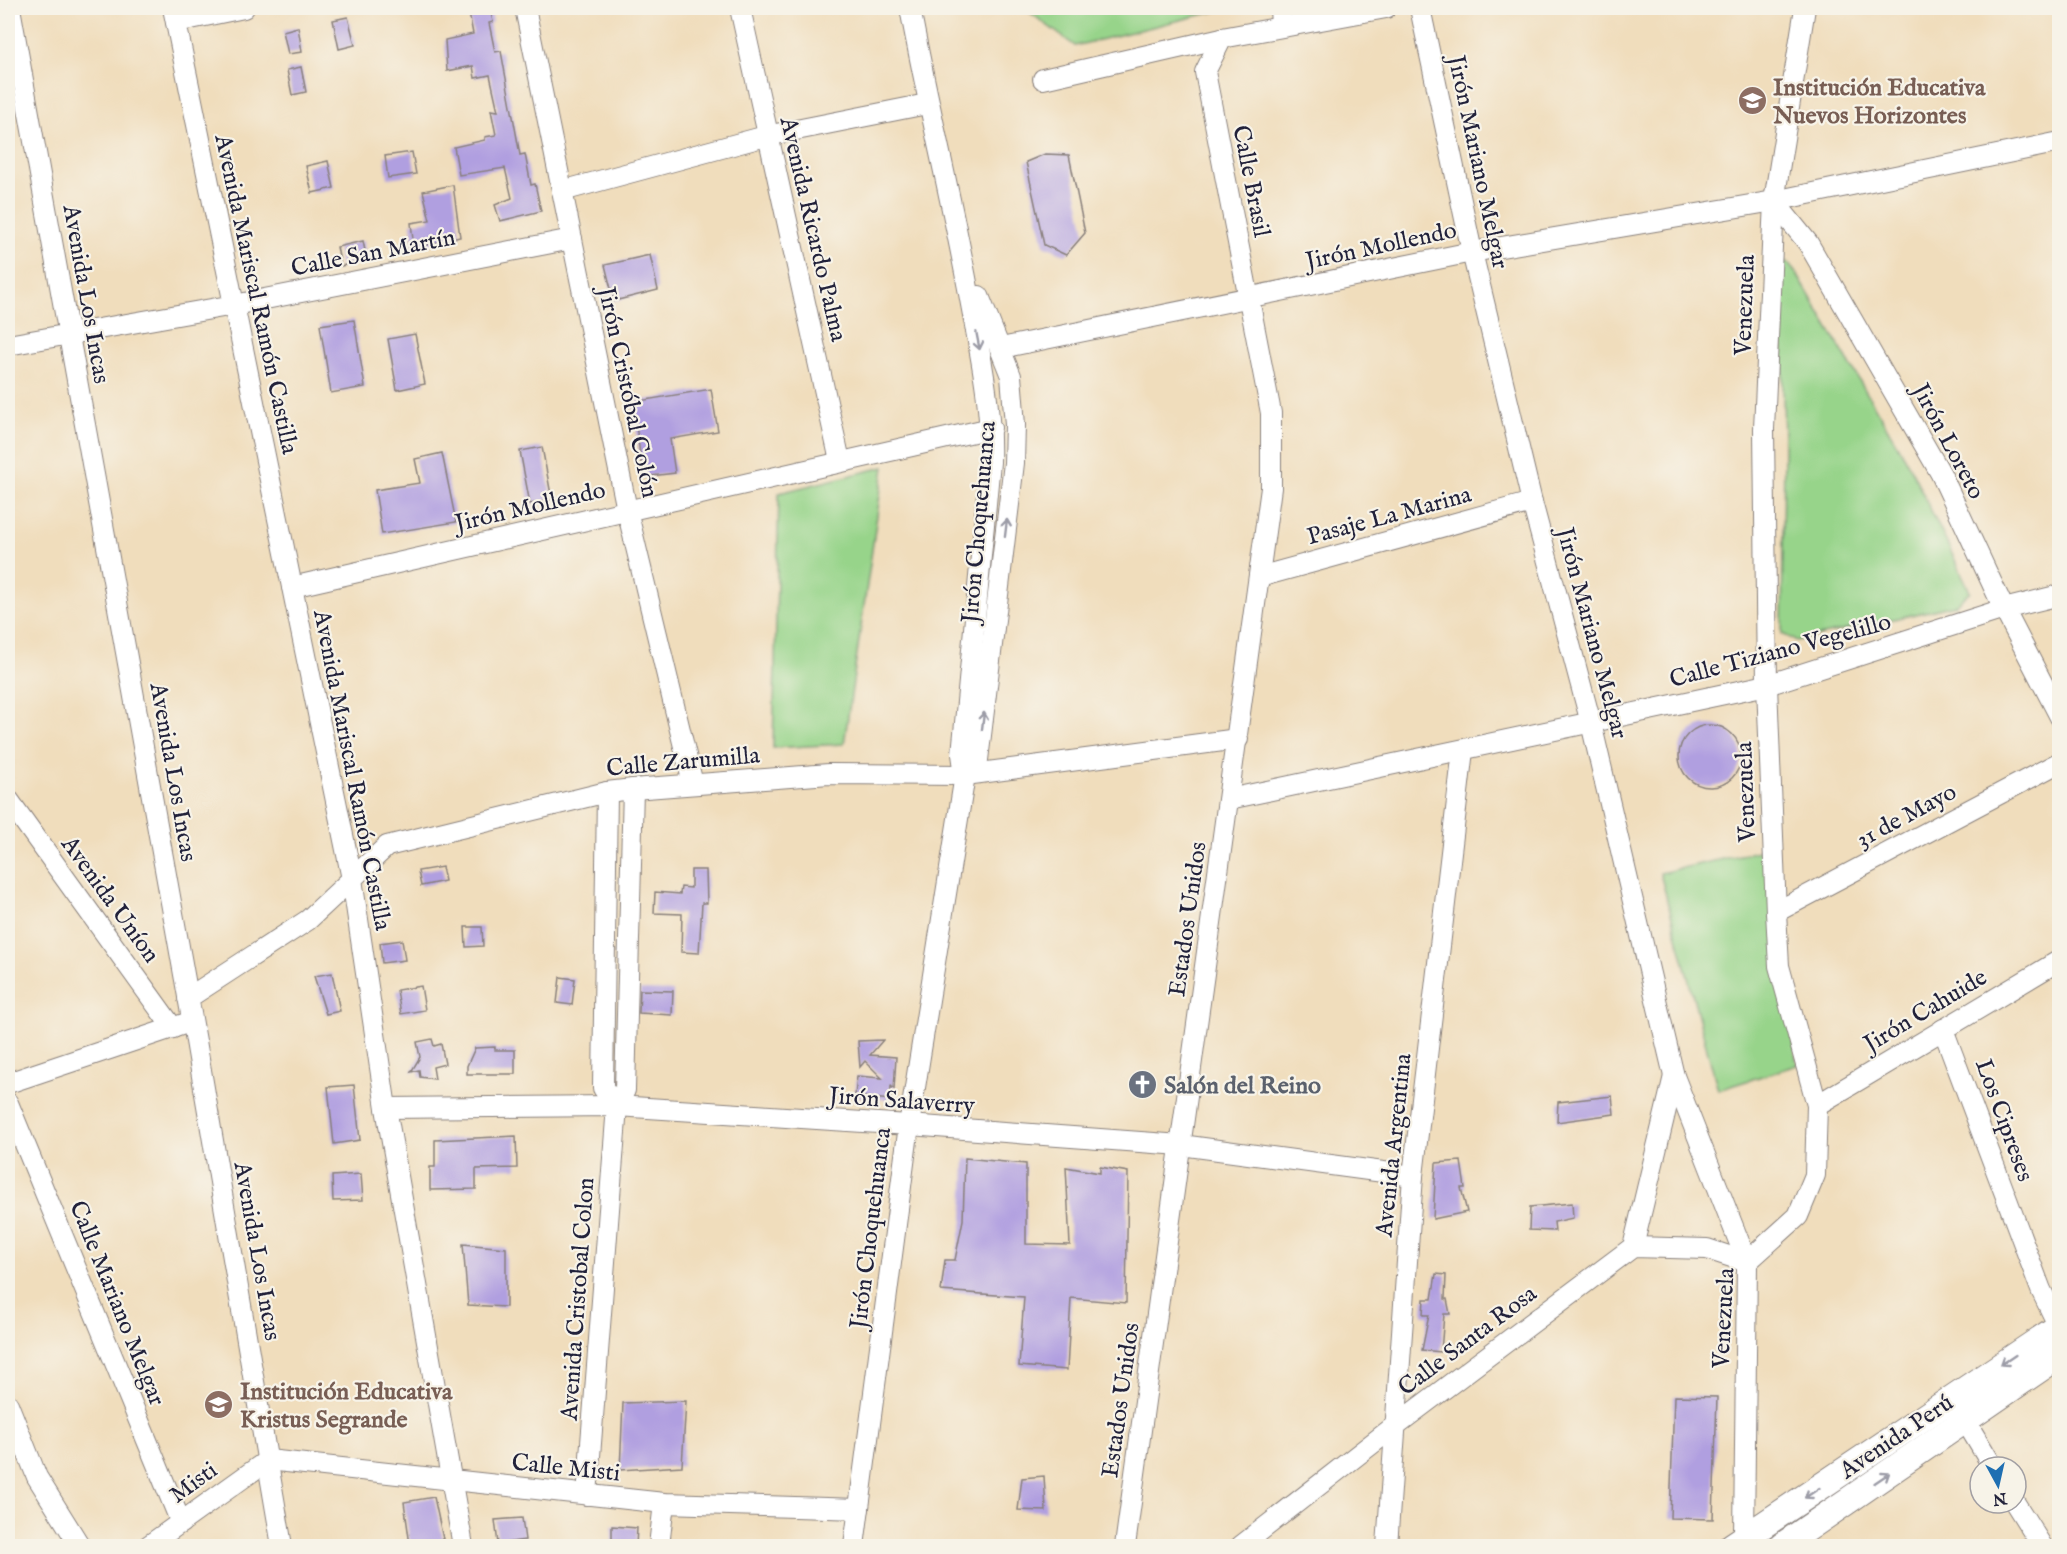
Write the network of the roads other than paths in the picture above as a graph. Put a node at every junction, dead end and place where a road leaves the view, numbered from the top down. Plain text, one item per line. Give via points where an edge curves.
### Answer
1 (10, 8) edge
2 (244, 8) edge
3 (525, 8) edge
4 (740, 8) edge
5 (910, 8) edge
6 (1386, 8) edge
7 (1420, 8) edge
8 (1805, 8) edge
9 (174, 15) edge
10 (1281, 17) edge
11 (1222, 39) junction
12 (12, 45) edge
13 (1043, 79) dead end
14 (927, 104) junction
15 (766, 136) junction
16 (2060, 142) edge
17 (562, 191) junction
18 (1773, 201) junction
19 (572, 239) junction
20 (960, 242) junction
21 (1472, 252) junction
22 (1248, 299) junction
23 (234, 305) junction
24 (69, 334) junction
25 (8, 345) edge
26 (1001, 348) junction
27 (991, 428) junction
28 (840, 461) junction
29 (1532, 502) junction
30 (627, 510) junction
31 (1259, 577) junction
32 (292, 587) junction
33 (2060, 595) edge
34 (2004, 609) junction
35 (1767, 685) junction
36 (2060, 717) edge
37 (1591, 723) junction
38 (1238, 739) junction
39 (1463, 750) junction
40 (2060, 762) edge
41 (965, 775) junction
42 (693, 784) junction
43 (633, 789) junction
44 (607, 792) junction
45 (8, 799) edge
46 (1229, 800) junction
47 (352, 879) junction
48 (1776, 912) junction
49 (2060, 960) edge
50 (188, 998) junction
51 (193, 1022) junction
52 (173, 1028) junction
53 (1943, 1029) junction
54 (1674, 1076) junction
55 (8, 1083) edge
56 (8, 1103) edge
57 (1817, 1105) junction
58 (617, 1106) junction
59 (386, 1108) junction
60 (909, 1125) junction
61 (1181, 1146) junction
62 (1413, 1176) junction
63 (1633, 1247) junction
64 (1748, 1262) junction
65 (2059, 1327) edge
66 (2060, 1355) edge
67 (1952, 1399) junction
68 (8, 1404) edge
69 (1965, 1421) junction
70 (1396, 1425) junction
71 (1986, 1455) edge
72 (268, 1460) junction
73 (452, 1481) junction
74 (587, 1495) junction
75 (664, 1503) junction
76 (860, 1509) junction
77 (2023, 1515) edge
78 (181, 1523) junction
79 (1741, 1544) edge
80 (80, 1546) edge
81 (148, 1546) edge
82 (282, 1546) edge
83 (463, 1546) edge
84 (659, 1546) edge
85 (854, 1546) edge
86 (1125, 1546) edge
87 (1241, 1546) edge
88 (1387, 1546) edge
89 (1782, 1546) edge
90 (2042, 1546) edge

1 - 12 street, Avenida Los Incas
2 - 9 street
3 - 17 street, Jirón Cristóbal Colón
4 - 15 street, Avenida Ricardo Palma
5 - 14 street, Jirón Choquehuanca
6 - 10 street
7 - 21 street, Jirón Mariano Melgar
8 - 18 street, Venezuela
9 - 23 street, Avenida Mariscal Ramón Castilla
10 - 11 street
11 - 13 street
11 - 22 street, Calle Brasil via 1205,72
12 - 24 street, Avenida Los Incas
14 - 15 street
14 - 20 street, Jirón Choquehuanca
15 - 17 street
15 - 28 street, Avenida Ricardo Palma
16 - 18 street, Jirón Mollendo
17 - 19 street, Jirón Cristóbal Colón
18 - 21 street, Jirón Mollendo
18 - 34 street, Jirón Loreto via 1808,243 1941,474
18 - 35 street, Venezuela via 1764,429
19 - 23 street, Calle San Martín
19 - 30 street, Jirón Cristóbal Colón
20 - 26 street, Jirón Choquehuanca
20 -> 27 street, Jirón Choquehuanca
21 - 22 street, Jirón Mollendo
21 - 29 street, Jirón Mariano Melgar
22 - 26 street, Jirón Mollendo
22 - 31 street, Estados Unidos via 1271,413 1271,488
23 - 24 street, Calle San Martín
23 - 32 street, Avenida Mariscal Ramón Castilla
24 - 25 street, Calle San Martín
24 - 50 street, Avenida Los Incas
41 -> 26 street, Jirón Choquehuanca via 978,760 1014,463 1011,376
27 - 28 street, Jirón Mollendo
27 - 41 street, Jirón Choquehuanca via 962,754
28 - 30 street, Jirón Mollendo
29 - 31 street, Pasaje La Marina
29 - 37 street, Jirón Mariano Melgar
30 - 32 street, Jirón Mollendo
30 - 42 street, Jirón Cristóbal Colón
31 - 38 street, Estados Unidos
32 - 47 street, Avenida Mariscal Ramón Castilla
33 - 34 street, Calle Tiziano Vegelillo
34 - 35 street, Calle Tiziano Vegelillo
34 - 36 street, Jirón Loreto
35 - 37 street, Calle Tiziano Vegelillo
35 - 48 street, Venezuela
37 - 39 street, Calle Tiziano Vegelillo
37 - 54 street, Jirón Mariano Melgar
38 - 41 street, Calle Zarumilla
38 - 46 street, Estados Unidos
39 - 46 street, Calle Tiziano Vegelillo
39 - 62 street, Avenida Argentina
40 - 48 street, 31 de Mayo
41 - 42 street, Calle Zarumilla via 829,774
41 - 60 street, Jirón Choquehuanca
42 - 43 street, Calle Zarumilla
43 - 44 street, Calle Zarumilla
43 - 58 street, Avenida Cristobal Colon via 625,1090
44 - 47 street, Calle Zarumilla via 387,846
44 - 58 street via 603,1088
45 - 52 street, Avenida Uníon
46 - 61 street, Estados Unidos
47 - 50 street, Calle Zarumilla via 308,920
47 - 59 street, Avenida Mariscal Ramón Castilla
48 - 57 street, Venezuela via 1779,966
49 - 53 street, Jirón Cahuide
50 - 51 street, Avenida Los Incas
51 - 52 street
51 - 72 street, Avenida Los Incas
52 - 55 street
53 - 57 street, Jirón Cahuide
53 - 65 street, Los Cipreses
54 - 63 street
54 - 64 street, Jirón Mariano Melgar
56 - 78 street, Calle Mariano Melgar
57 - 64 street, Venezuela via 1815,1175 1798,1216
58 - 59 street, Jirón Salaverry
58 - 60 street, Jirón Salaverry
58 - 74 street, Avenida Cristobal Colon
59 - 73 street, Avenida Mariscal Ramón Castilla
60 - 61 street, Jirón Salaverry
60 - 76 street, Jirón Choquehuanca
61 - 62 street, Jirón Salaverry
61 - 86 street, Estados Unidos
62 - 70 street, Avenida Argentina
63 - 64 street via 1707,1249
63 - 70 street, Calle Santa Rosa
64 - 79 street, Venezuela
65 -> 67 main road, Avenida Perú
66 - 69 main road, Avenida Perú
67 - 69 street
67 -> 79 main road, Avenida Perú
68 - 80 street via 37,1477
69 - 71 street
89 -> 69 main road, Avenida Perú
70 - 87 street, Calle Santa Rosa
70 - 88 street, Avenida Argentina
72 - 73 street, Calle Misti
72 - 78 street, Misti
72 - 82 street, Avenida Los Incas
73 - 74 street, Calle Misti
73 - 83 street, Avenida Mariscal Ramón Castilla
74 - 75 street, Calle Misti
75 - 76 street, Calle Misti
75 - 84 street
76 - 85 street, Jirón Choquehuanca
77 - 90 street
78 - 81 street, Misti

